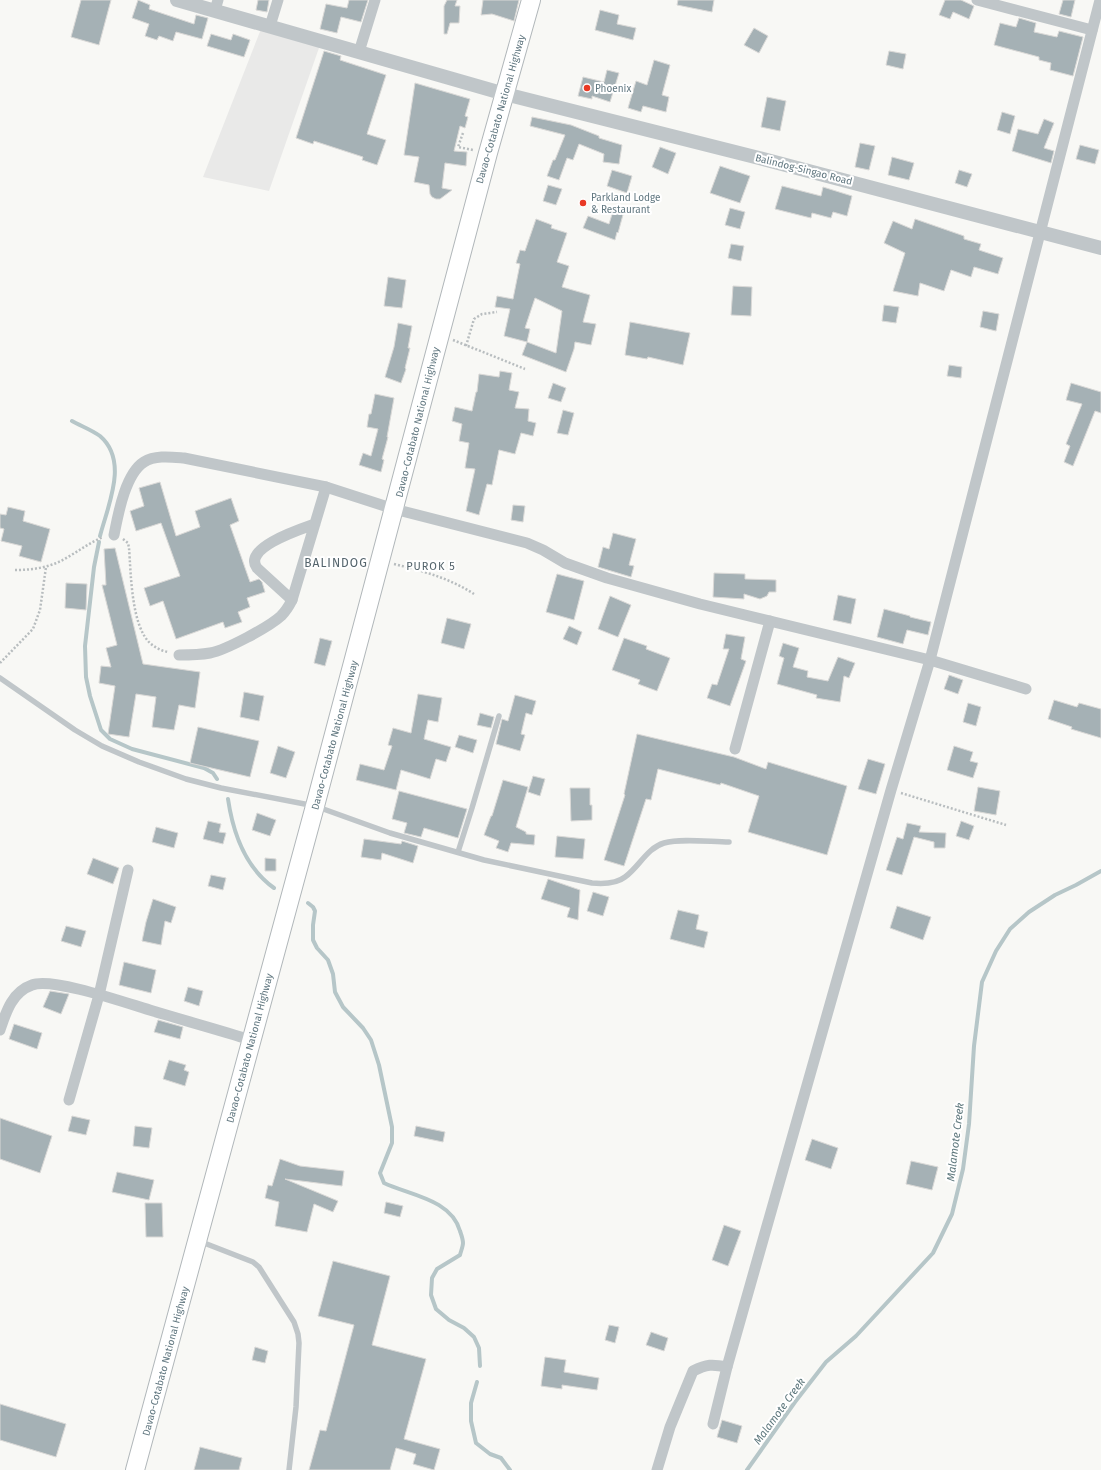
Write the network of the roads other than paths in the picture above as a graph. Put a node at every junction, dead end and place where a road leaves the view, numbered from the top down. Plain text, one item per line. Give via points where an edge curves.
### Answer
1 (177, 0) edge
2 (278, 0) edge
3 (375, 0) edge
4 (531, 0) edge
5 (977, 0) edge
6 (1100, 0) edge
7 (217, 5) edge
8 (270, 26) junction
9 (1092, 30) junction
10 (359, 52) junction
11 (505, 94) junction
12 (1041, 231) junction
13 (1101, 248) edge
14 (326, 487) junction
15 (394, 509) junction
16 (315, 524) junction
17 (114, 535) road end
18 (292, 600) junction
19 (770, 621) junction
20 (179, 655) road end
21 (930, 660) junction
22 (0, 678) edge
23 (1026, 689) dead end
24 (499, 716) dead end
25 (735, 748) dead end
26 (315, 806) junction
27 (729, 842) dead end
28 (458, 852) junction
29 (128, 870) dead end
30 (99, 995) junction
31 (0, 1030) edge
32 (252, 1040) junction
33 (69, 1100) dead end
34 (197, 1240) junction
35 (727, 1367) junction
36 (713, 1424) dead end
37 (135, 1470) edge
38 (289, 1470) edge
39 (657, 1470) edge

1 - 7 street, Balindog-Singao Road
2 - 8 street
3 - 10 street
4 - 11 highway, Davao-Cotabato National Highway
5 - 9 street
6 - 9 street
7 - 8 street, Balindog-Singao Road
8 - 10 street, Balindog-Singao Road
9 - 12 street
10 - 11 street, Balindog-Singao Road
11 - 12 street, Balindog-Singao Road
11 - 15 highway, Davao-Cotabato National Highway
12 - 13 street, Balindog-Singao Road
12 - 21 street
14 - 15 street
14 - 16 street
14 - 17 street via 184,458 156,458 144,462 129,483
15 - 19 street via 527,543 565,562 607,578
15 - 26 highway, Davao-Cotabato National Highway
16 - 18 street
16 - 18 street via 268,545 260,550 254,559 257,568
18 - 20 street via 284,613 273,622 223,649 197,655
19 - 21 street
19 - 25 street
21 - 23 street
21 - 35 street
22 - 26 lane via 75,730 102,746 139,762 220,788
24 - 28 lane
26 - 28 lane via 390,833
26 - 32 highway, Davao-Cotabato National Highway
27 - 28 lane via 664,843 656,846 624,878 602,884 501,865
29 - 30 street
30 - 31 street via 56,984 33,984 22,990 6,1009
30 - 32 street
30 - 33 street
32 - 34 highway, Davao-Cotabato National Highway
34 - 37 highway, Davao-Cotabato National Highway
34 - 38 lane via 253,1262 259,1267 294,1322 299,1343 296,1407
35 - 36 street
35 - 39 street via 712,1364 693,1371 670,1427

